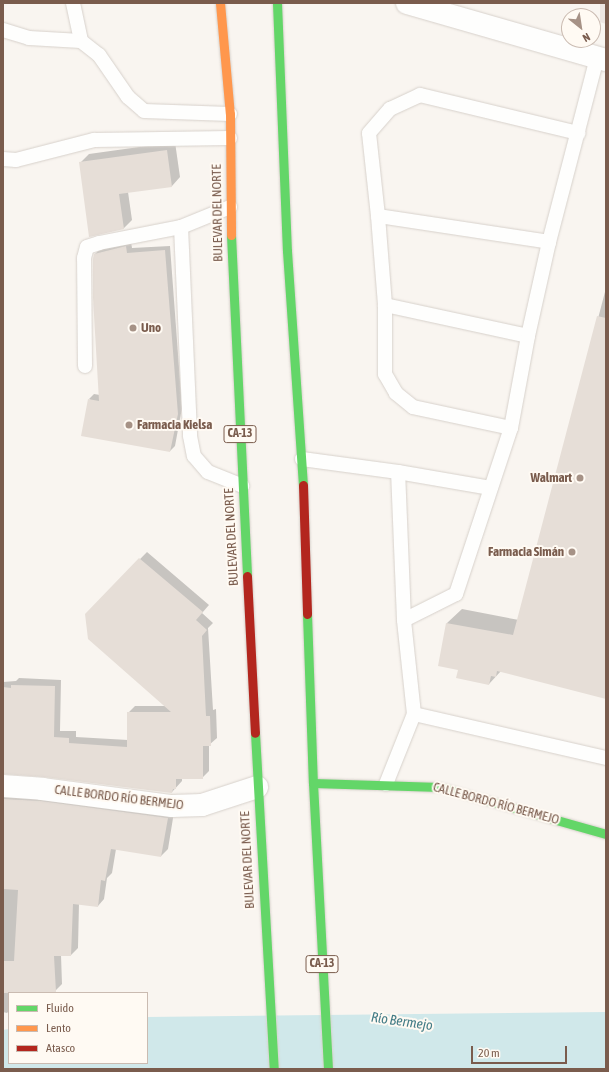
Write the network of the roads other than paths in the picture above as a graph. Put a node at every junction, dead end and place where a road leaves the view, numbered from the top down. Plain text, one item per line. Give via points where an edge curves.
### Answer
1 (73, 3) edge
2 (220, 3) edge
3 (276, 3) edge
4 (407, 3) edge
5 (3, 30) edge
6 (81, 40) junction
7 (602, 59) edge
8 (230, 114) junction
9 (578, 133) junction
10 (230, 138) junction
11 (3, 158) edge
12 (230, 207) junction
13 (378, 216) junction
14 (181, 227) junction
15 (549, 242) junction
16 (385, 305) junction
17 (528, 336) junction
18 (85, 366) dead end
19 (511, 428) junction
20 (302, 459) junction
21 (398, 472) junction
22 (242, 486) junction
23 (491, 488) junction
24 (404, 620) junction
25 (414, 714) junction
26 (606, 758) edge
27 (313, 783) junction
28 (386, 784) junction
29 (3, 786) edge
30 (257, 787) junction
31 (606, 834) edge
32 (274, 1069) edge
33 (328, 1069) edge

1 - 6 lane
2 - 8 main road, BULEVAR DEL NORTE / CA-13
3 - 20 main road, CA-13 via 287,251
4 - 7 street
5 - 6 lane via 30,38
6 - 8 lane via 99,55 128,97 144,111
7 - 9 lane
8 - 10 main road, BULEVAR DEL NORTE / CA-13
9 - 13 lane via 420,95 390,109 369,133
9 - 15 lane
10 - 11 lane via 94,140 16,160
10 - 12 main road, BULEVAR DEL NORTE / CA-13
12 - 14 lane
12 - 22 main road, BULEVAR DEL NORTE / CA-13
13 - 15 lane
13 - 16 lane
14 - 18 lane via 88,247 84,258
14 - 22 lane via 190,436 194,456 208,472
15 - 17 lane
16 - 17 lane
16 - 19 lane via 385,374 396,392 413,407
17 - 19 lane
19 - 23 lane
20 - 21 lane
20 - 27 main road, CA-13
21 - 23 lane
21 - 24 lane
22 - 30 main road, BULEVAR DEL NORTE / CA-13
23 - 24 lane via 456,594
24 - 25 lane
25 - 26 lane
25 - 28 lane
27 - 28 main road, CALLE BORDO RÍO BERMEJO
27 - 33 main road, CA-13
28 - 31 main road, CALLE BORDO RÍO BERMEJO via 440,787
29 - 30 street, CALLE BORDO RÍO BERMEJO via 172,806 202,805
30 - 32 main road, BULEVAR DEL NORTE / CA-13

